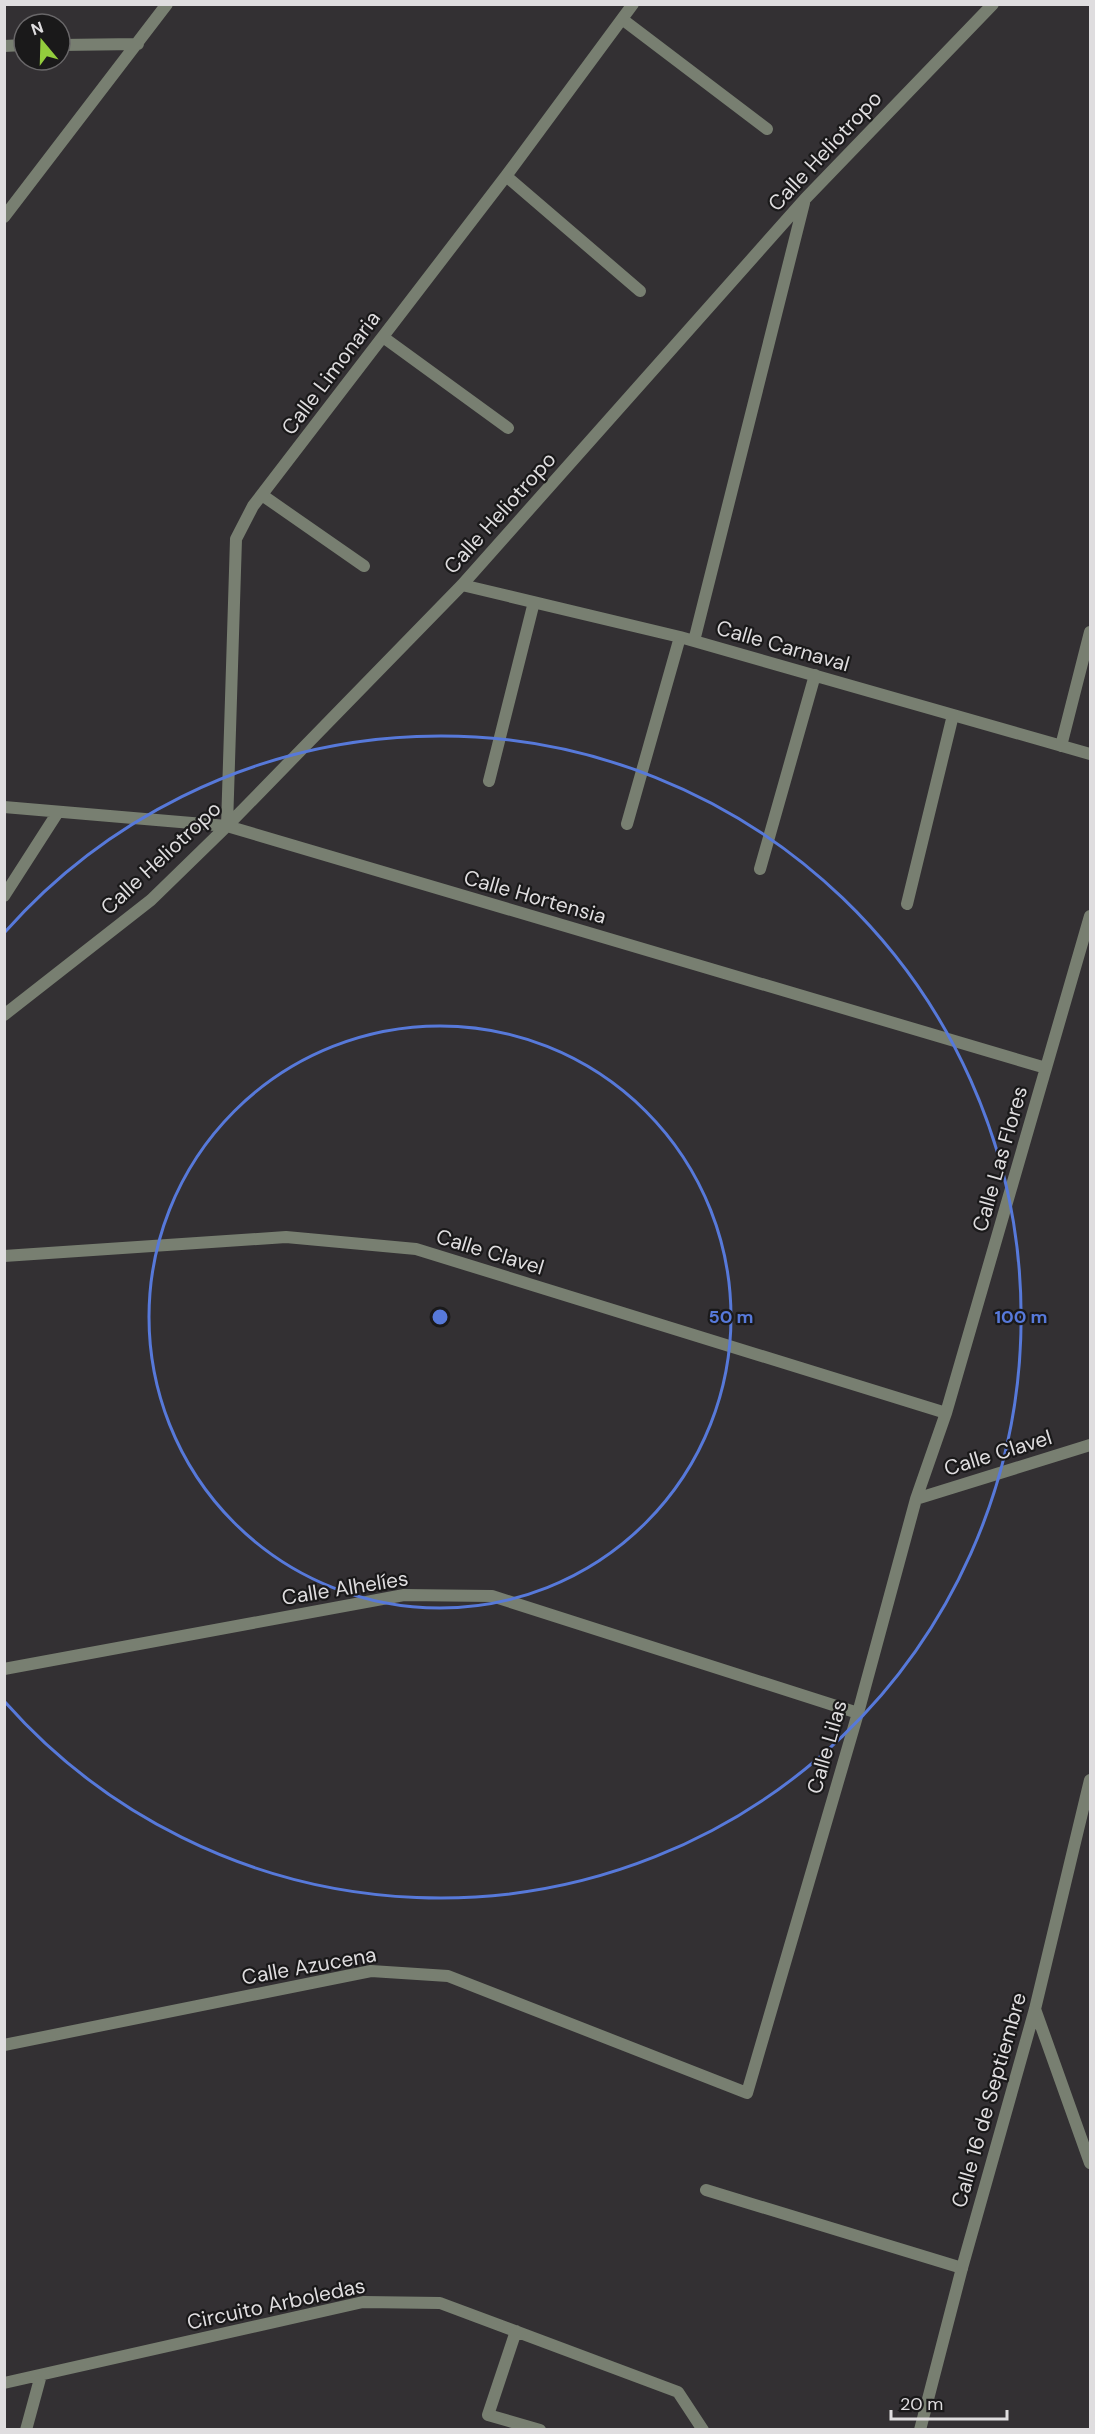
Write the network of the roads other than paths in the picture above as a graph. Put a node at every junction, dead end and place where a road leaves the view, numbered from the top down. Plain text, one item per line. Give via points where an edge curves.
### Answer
1 (167, 4) edge
2 (633, 4) edge
3 (993, 4) edge
4 (622, 19) junction
5 (138, 44) junction
6 (72, 45) edge
7 (767, 129) dead end
8 (506, 176) junction
9 (805, 199) junction
10 (4, 217) edge
11 (640, 291) dead end
12 (383, 337) junction
13 (507, 428) dead end
14 (262, 495) junction
15 (364, 566) dead end
16 (462, 585) junction
17 (534, 602) junction
18 (1090, 632) edge
19 (680, 637) junction
20 (694, 641) junction
21 (815, 675) junction
22 (953, 715) junction
23 (1061, 746) junction
24 (1090, 754) edge
25 (489, 780) dead end
26 (4, 807) edge
27 (58, 812) junction
28 (627, 824) dead end
29 (227, 826) junction
30 (760, 869) dead end
31 (4, 896) edge
32 (907, 904) dead end
33 (1090, 916) edge
34 (4, 1015) edge
35 (1047, 1068) junction
36 (4, 1257) edge
37 (946, 1413) junction
38 (1090, 1445) edge
39 (916, 1499) junction
40 (4, 1669) edge
41 (858, 1713) junction
42 (1090, 1780) edge
43 (1035, 2009) junction
44 (4, 2045) edge
45 (747, 2093) joint
46 (1090, 2163) edge
47 (706, 2190) dead end
48 (962, 2268) junction
49 (516, 2331) junction
50 (41, 2375) junction
51 (4, 2383) edge
52 (26, 2430) edge
53 (540, 2430) edge
54 (703, 2430) edge
55 (920, 2430) edge

1 - 5 street
2 - 4 street, Calle Limonaria
3 - 9 street, Calle Heliotropo
4 - 7 street
4 - 8 street, Calle Limonaria
5 - 6 street
5 - 10 street
8 - 11 street
8 - 12 street, Calle Limonaria
9 - 16 street, Calle Heliotropo
9 - 20 street
12 - 13 street
12 - 14 street, Calle Limonaria
14 - 15 street
14 - 29 street, Calle Limonaria via 236,539
16 - 17 street, Calle Carnaval
16 - 29 street, Calle Heliotropo
17 - 19 street, Calle Carnaval
17 - 25 street
18 - 23 street
19 - 20 street, Calle Carnaval
19 - 28 street
20 - 21 street, Calle Carnaval
21 - 22 street, Calle Carnaval
21 - 30 street
22 - 23 street, Calle Carnaval
22 - 32 street
23 - 24 street, Calle Carnaval
26 - 27 street, Calle Hortensia
27 - 29 street, Calle Hortensia
27 - 31 street
29 - 34 street, Calle Heliotropo via 151,900
29 - 35 street, Calle Hortensia
33 - 35 street, Calle Las Flores
35 - 37 street, Calle Las Flores
36 - 37 street, Calle Clavel via 286,1237 416,1250
37 - 39 street, Calle Lilas
38 - 39 street, Calle Clavel
39 - 41 street, Calle Lilas
40 - 41 street, Calle Alhelíes via 404,1595 492,1596
41 - 45 street, Calle Lilas
42 - 43 street, Calle 16 de Septiembre
43 - 46 street
43 - 48 street, Calle 16 de Septiembre
44 - 45 street, Calle Azucena via 371,1971 448,1976
47 - 48 street
48 - 55 street, Calle 16 de Septiembre
49 - 50 street, Circuito Arboledas via 440,2303 363,2302
49 - 53 street via 488,2415
49 - 54 street, Circuito Arboledas via 678,2392
50 - 51 street, Circuito Arboledas
50 - 52 street

